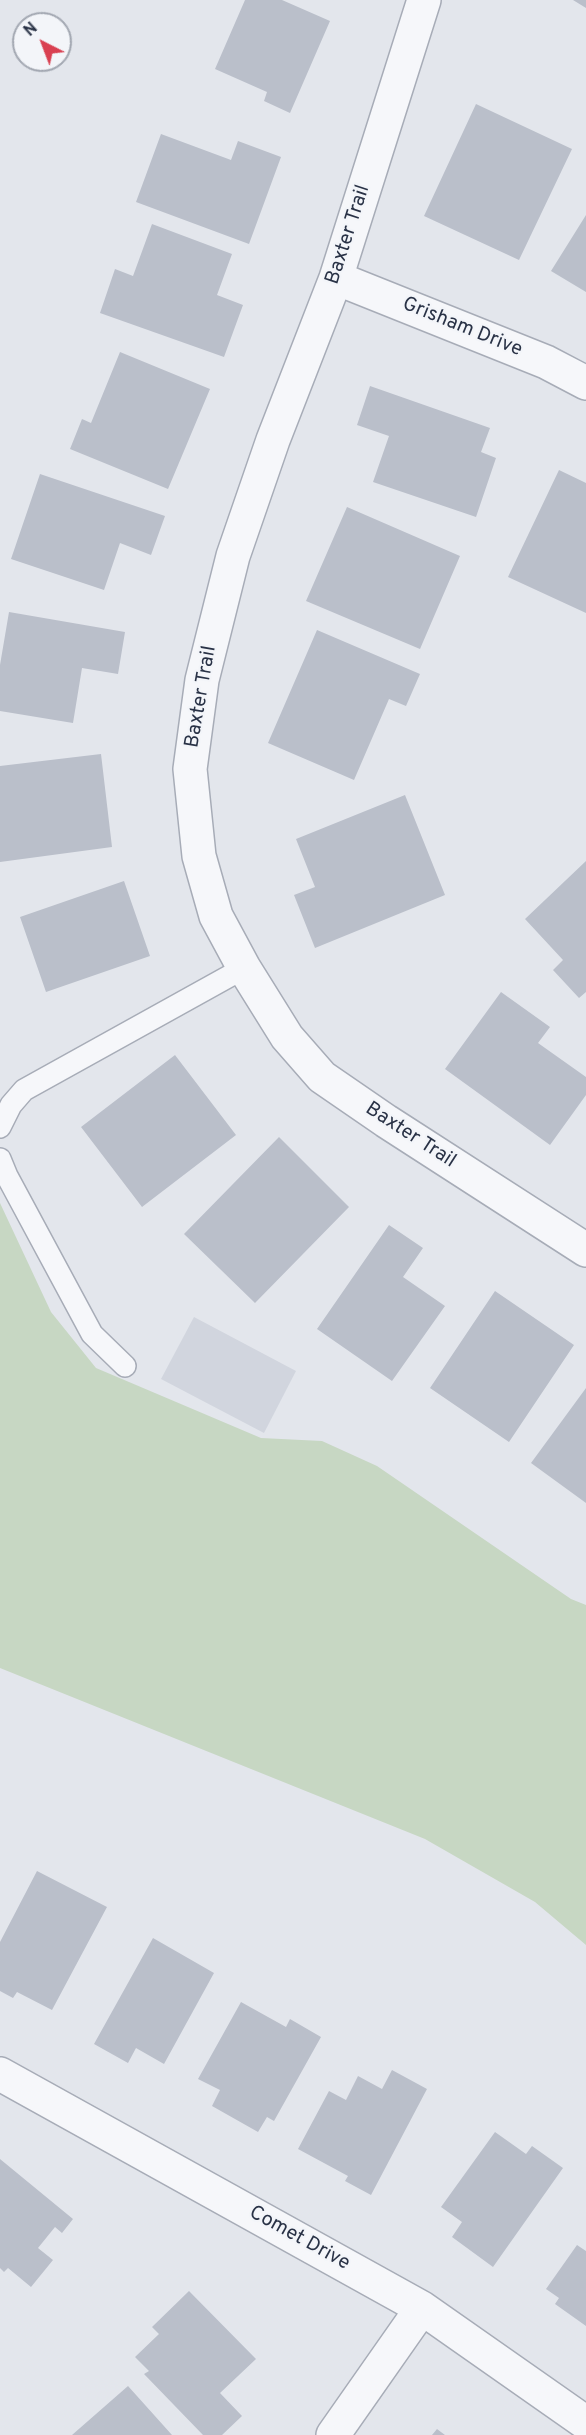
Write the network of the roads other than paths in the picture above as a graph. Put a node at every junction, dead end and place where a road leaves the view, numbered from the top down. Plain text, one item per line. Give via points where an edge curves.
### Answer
1 (424, 0) edge
2 (336, 278) junction
3 (586, 383) edge
4 (244, 968) junction
5 (0, 1127) edge
6 (0, 1159) edge
7 (586, 1250) edge
8 (125, 1366) dead end
9 (0, 2074) edge
10 (422, 2308) junction
11 (586, 2423) edge
12 (333, 2435) edge

1 - 2 street, Baxter Trail
2 - 3 street, Grisham Drive via 546,362
2 - 4 street, Baxter Trail via 233,556 202,680 190,769 199,856 216,916
4 - 5 lane via 24,1090
4 - 7 street, Baxter Trail via 287,1037 322,1077
6 - 8 lane via 92,1334
9 - 10 street, Comet Drive
10 - 11 street, Comet Drive
10 - 12 street

